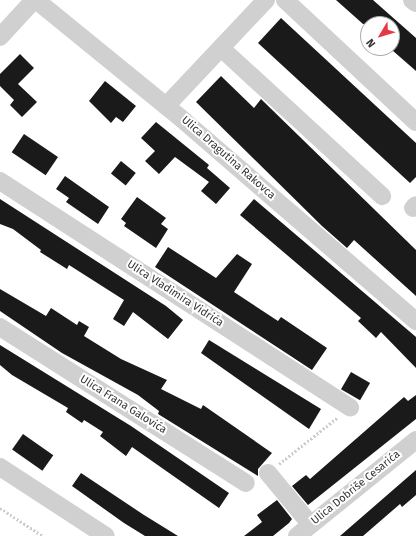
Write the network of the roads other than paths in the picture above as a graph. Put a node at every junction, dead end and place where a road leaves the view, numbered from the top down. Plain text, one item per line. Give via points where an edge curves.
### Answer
1 (35, 0) edge
2 (266, 0) edge
3 (285, 0) edge
4 (412, 0) edge
5 (416, 3) edge
6 (0, 37) edge
7 (221, 48) junction
8 (166, 106) junction
9 (416, 122) edge
10 (0, 181) edge
11 (382, 196) dead end
12 (416, 321) edge
13 (0, 327) edge
14 (350, 407) road end
15 (416, 440) edge
16 (0, 467) edge
17 (268, 473) road end
18 (246, 483) dead end
19 (311, 525) junction
20 (106, 536) edge
21 (297, 536) edge

1 - 6 street
1 - 8 street, Ulica Dragutina Rakovca
2 - 7 street
3 - 9 street
4 - 5 street
7 - 8 street
7 - 11 street
8 - 12 street, Ulica Dragutina Rakovca
10 - 14 street, Ulica Vladimira Vidrića
13 - 18 street, Ulica Frana Galovića
15 - 19 street, Ulica Dobriše Cesarića
16 - 20 street
17 - 19 street
19 - 21 street, Ulica Dobriše Cesarića

